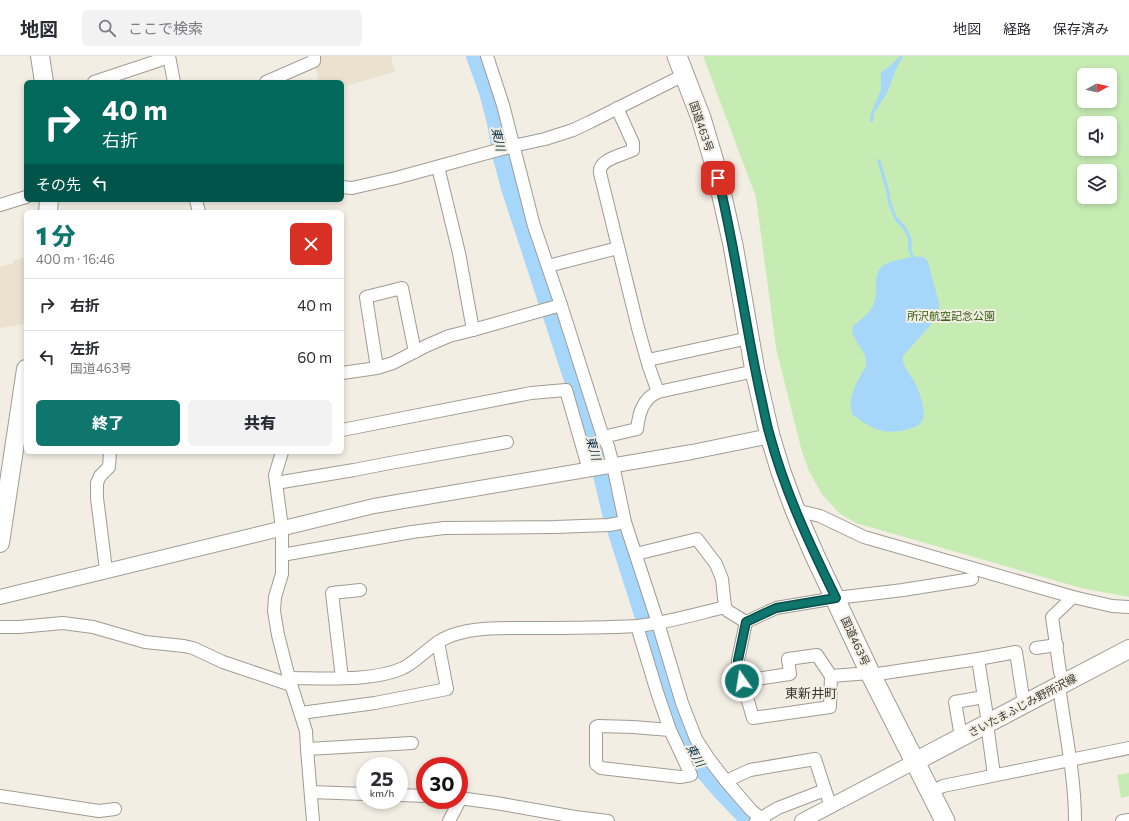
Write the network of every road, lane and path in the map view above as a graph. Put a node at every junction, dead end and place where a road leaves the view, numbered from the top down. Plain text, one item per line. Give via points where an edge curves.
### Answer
1 (40, 56) edge
2 (169, 56) edge
3 (314, 56) edge
4 (488, 56) edge
5 (677, 56) edge
6 (684, 75) junction
7 (44, 80) edge
8 (100, 80) edge
9 (174, 80) edge
10 (271, 80) edge
11 (618, 108) junction
12 (505, 149) junction
13 (438, 167) junction
14 (344, 187) edge
15 (24, 198) edge
16 (0, 205) edge
17 (618, 248) junction
18 (548, 266) junction
19 (559, 305) junction
20 (473, 330) junction
21 (749, 338) junction
22 (415, 352) junction
23 (648, 360) junction
24 (377, 368) junction
25 (755, 371) junction
26 (344, 373) edge
27 (24, 382) edge
28 (658, 392) junction
29 (344, 430) edge
30 (770, 436) junction
31 (603, 437) junction
32 (507, 442) dead end
33 (110, 454) edge
34 (281, 454) edge
35 (600, 468) junction
36 (276, 483) junction
37 (795, 510) junction
38 (623, 522) junction
39 (282, 528) junction
40 (0, 543) edge
41 (636, 554) junction
42 (282, 555) junction
43 (106, 570) junction
44 (972, 580) dead end
45 (360, 590) dead end
46 (0, 597) edge
47 (1073, 597) junction
48 (836, 598) junction
49 (725, 607) junction
50 (1129, 607) edge
51 (746, 622) junction
52 (647, 624) junction
53 (0, 627) edge
54 (438, 642) junction
55 (1057, 645) junction
56 (1036, 648) dead end
57 (1129, 649) edge
58 (978, 659) junction
59 (871, 674) junction
60 (830, 676) junction
61 (342, 678) junction
62 (290, 681) junction
63 (742, 681) junction
64 (1062, 684) junction
65 (984, 697) junction
66 (1024, 704) junction
67 (300, 714) junction
68 (988, 723) junction
69 (670, 730) junction
70 (961, 737) junction
71 (412, 743) dead end
72 (1129, 748) edge
73 (307, 749) junction
74 (1070, 760) junction
75 (916, 762) junction
76 (994, 776) junction
77 (726, 781) junction
78 (825, 790) junction
79 (311, 792) junction
80 (931, 792) junction
81 (356, 794) edge
82 (0, 796) edge
83 (468, 799) edge
84 (831, 806) junction
85 (115, 809) dead end
86 (455, 809) edge
87 (760, 820) edge
88 (1129, 820) edge
89 (313, 821) edge
90 (449, 821) edge
91 (608, 821) edge
92 (802, 821) edge
93 (945, 821) edge
94 (1075, 821) edge
95 (1122, 821) edge

1 - 7 main road
2 - 8 street
2 - 9 street
3 - 10 street via 314,61
4 - 12 street via 503,104
5 - 6 highway, 国道463号
6 - 11 street
6 - 21 highway, 国道463号 via 701,118 715,165 733,245
11 - 12 street via 573,130
11 - 17 street via 633,143 633,150 606,161 599,168
12 - 13 street
12 - 18 street
13 - 14 street via 377,183
13 - 20 street via 459,254
15 - 16 street
17 - 18 street
17 - 23 street
18 - 19 street
19 - 20 street
19 - 31 street
20 - 22 street via 442,338
21 - 23 street
21 - 25 highway, 国道463号
22 - 24 street
22 - 24 street via 402,288 366,297
23 - 28 street
24 - 26 street
25 - 28 street
25 - 30 highway, 国道463号
27 - 40 main road
28 - 31 street via 646,400 639,415 637,429
29 - 35 street via 531,392 566,390
30 - 35 street
30 - 37 highway, 国道463号
31 - 35 street via 608,446
32 - 36 street
33 - 43 street via 109,468 100,476 97,483
34 - 36 street via 275,475
35 - 38 street
35 - 39 street via 374,506
36 - 39 street
37 - 47 street via 820,516 864,537
37 - 48 highway, 国道463号
38 - 41 street
38 - 42 street via 555,527 444,528
39 - 42 street
39 - 43 street
41 - 49 street via 697,539 716,564 722,579
41 - 52 street
42 - 62 street via 282,574 274,611
43 - 46 street
44 - 48 street
45 - 61 street via 332,593
47 - 50 street via 1112,606
47 - 55 street via 1052,617
48 - 51 street via 776,608
48 - 59 highway, 国道463号
49 - 51 street
49 - 52 street
51 - 63 street via 738,660
52 - 54 street via 494,628 466,631
52 - 69 street via 657,692
52 - 77 street via 696,739
53 - 62 street via 63,624 93,627 145,642 192,648 223,662
54 - 61 street via 395,671 368,677
54 - 67 street via 447,689
55 - 56 street
55 - 64 street
57 - 64 main road, さいたまふじみ野所沢線
58 - 59 street
58 - 65 street
58 - 66 street via 1016,652
59 - 60 street
59 - 75 highway, 国道463号
60 - 63 street via 817,655 788,659 790,674
60 - 63 street via 830,707 753,718
61 - 62 street
62 - 67 street
64 - 66 main road, さいたまふじみ野所沢線
64 - 74 street
65 - 68 street
65 - 70 street via 955,702
66 - 68 main road, さいたまふじみ野所沢線
67 - 73 street via 306,731
68 - 70 main road, さいたまふじみ野所沢線
68 - 76 street
69 - 69 street via 691,775 680,777 601,768 596,764 598,726
70 - 75 main road, さいたまふじみ野所沢線
71 - 73 street
72 - 74 street
73 - 79 street
74 - 76 street
74 - 94 street
75 - 80 highway, 国道463号
75 - 84 street
76 - 80 street via 943,786
77 - 78 street via 750,770 815,759
77 - 87 street
78 - 84 street
78 - 87 street via 778,808
79 - 81 street
79 - 89 street
80 - 93 highway, 国道463号
82 - 85 street via 99,811
83 - 91 street
84 - 92 street
86 - 90 street
88 - 95 street

